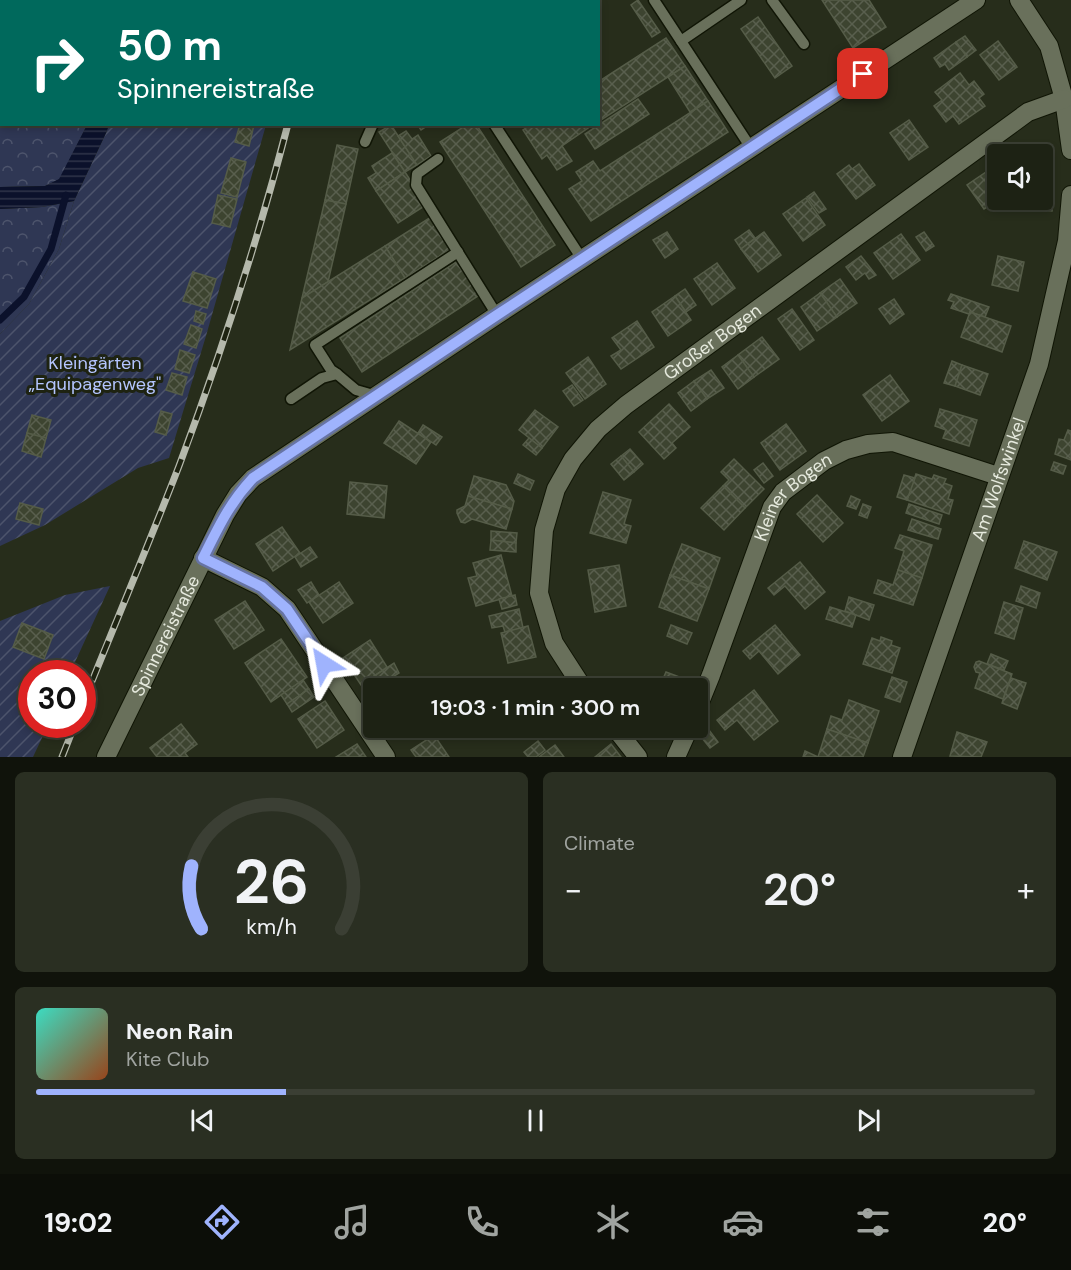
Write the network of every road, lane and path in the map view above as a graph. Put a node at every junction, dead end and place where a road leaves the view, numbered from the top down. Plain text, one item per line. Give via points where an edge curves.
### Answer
1 (654, 0) edge
2 (741, 0) edge
3 (772, 0) edge
4 (976, 0) edge
5 (1019, 0) edge
6 (681, 41) junction
7 (804, 44) dead end
8 (1064, 99) junction
9 (372, 126) edge
10 (495, 126) edge
11 (365, 142) dead end
12 (751, 148) junction
13 (1071, 150) edge
14 (438, 159) dead end
15 (1071, 195) edge
16 (458, 252) junction
17 (582, 259) junction
18 (497, 315) junction
19 (337, 374) junction
20 (377, 396) junction
21 (291, 399) dead end
22 (998, 476) junction
23 (203, 558) junction
24 (577, 678) edge
25 (708, 682) edge
26 (623, 738) edge
27 (684, 738) edge
28 (113, 754) edge
29 (386, 757) edge
30 (638, 757) edge
31 (676, 757) edge
32 (902, 757) edge

1 - 6 lane
2 - 6 lane
3 - 7 lane
4 - 12 street, Spinnereistraße
5 - 8 street via 1049,46
6 - 12 lane
8 - 13 street
8 - 24 street, Großer Bogen via 1028,112 598,429 573,459 556,489 544,530 539,593 554,643
9 - 11 lane
10 - 17 lane
12 - 17 street, Spinnereistraße
14 - 16 lane via 417,174 416,185
15 - 22 street, Am Wolfswinkel via 1067,241 1039,364
16 - 18 lane
16 - 19 lane via 315,345
17 - 18 street, Spinnereistraße
18 - 20 street, Spinnereistraße
19 - 20 lane via 357,390
19 - 21 lane via 322,378
20 - 23 street, Spinnereistraße via 253,478 238,494
22 - 25 street, Kleiner Bogen via 893,442 846,450 824,461 783,492 772,507
22 - 32 street, Am Wolfswinkel
23 - 28 street, Spinnereistraße
23 - 29 street via 262,587 287,609
26 - 30 street
27 - 31 street

